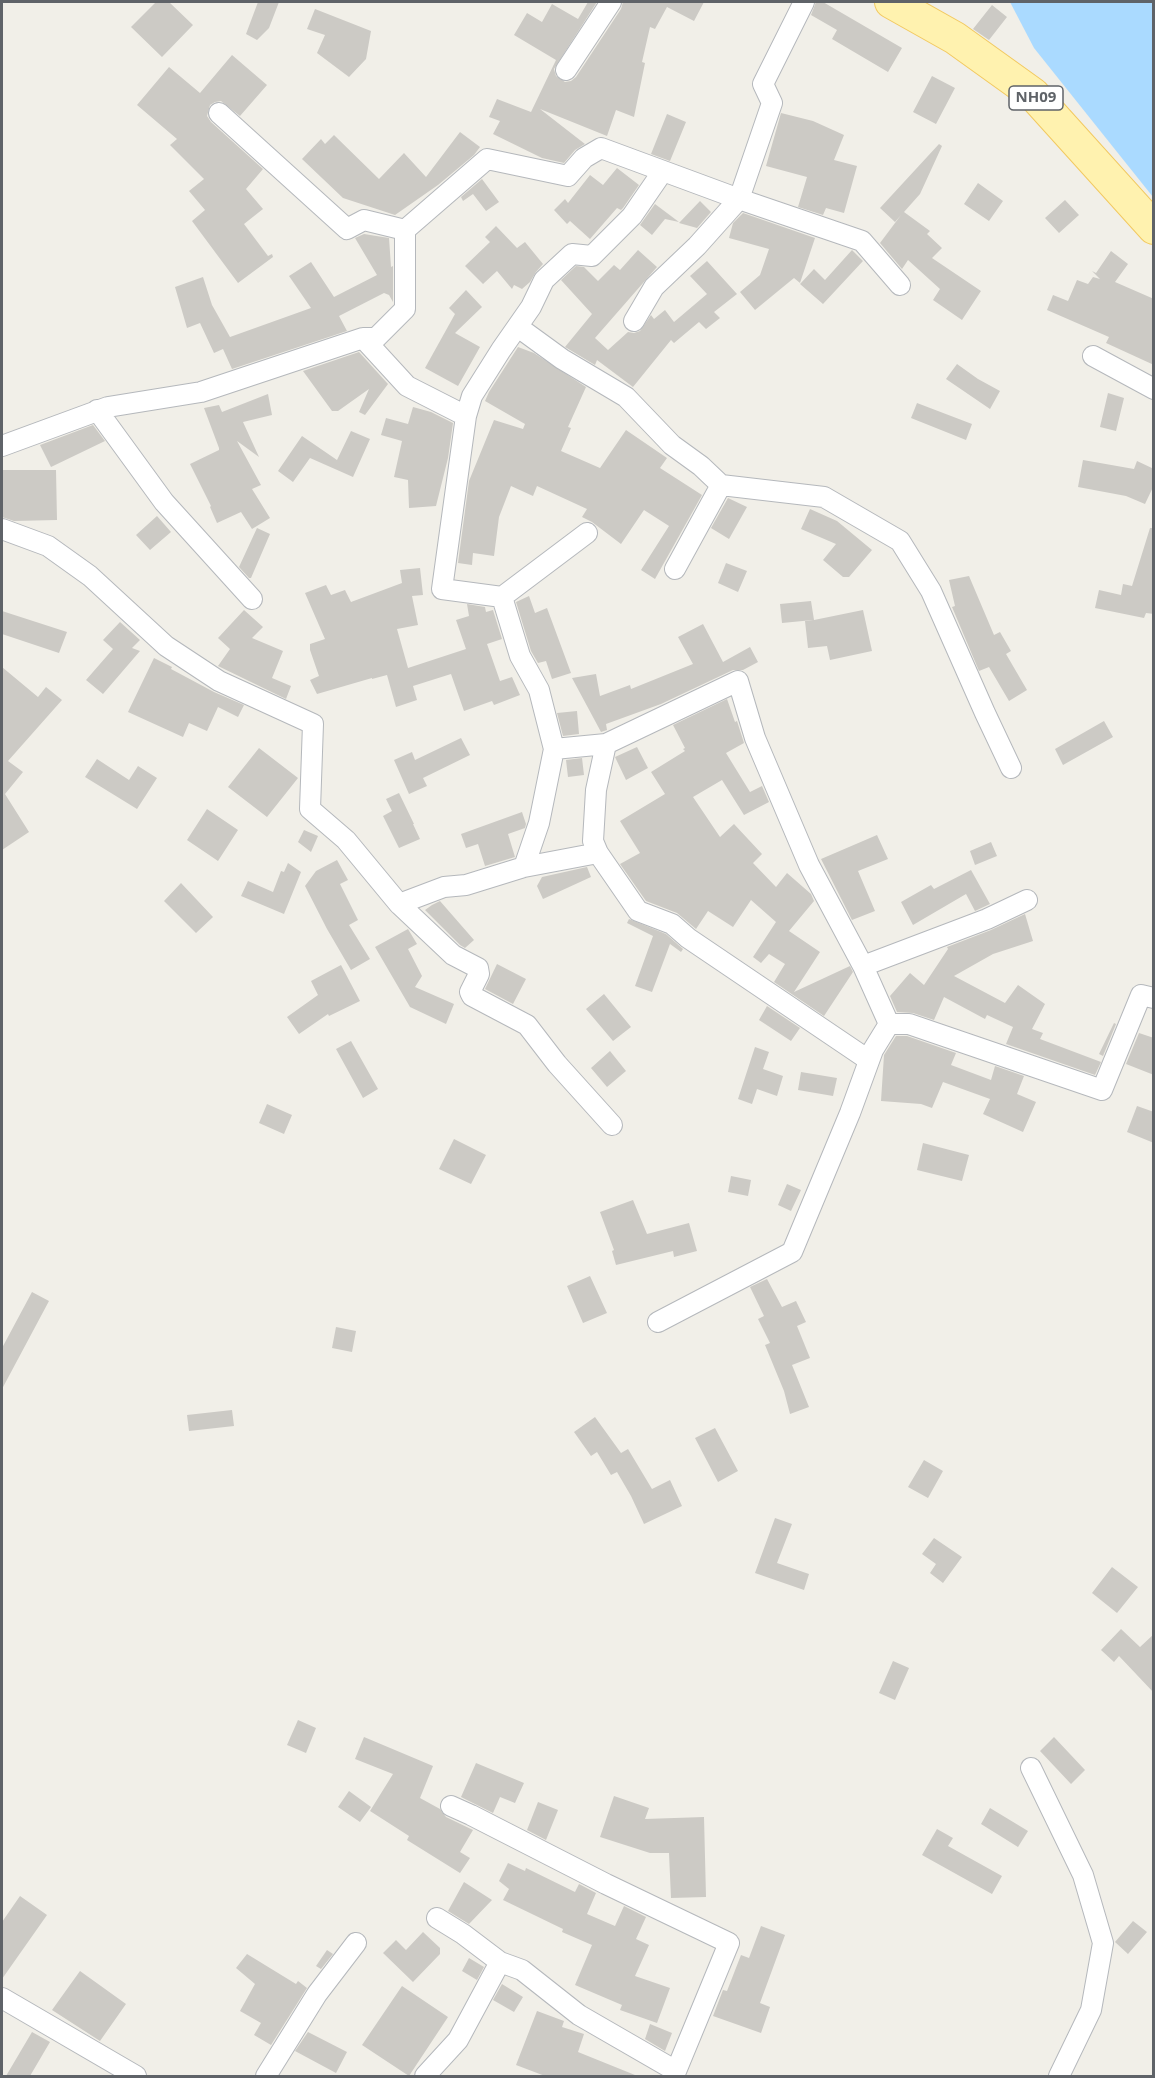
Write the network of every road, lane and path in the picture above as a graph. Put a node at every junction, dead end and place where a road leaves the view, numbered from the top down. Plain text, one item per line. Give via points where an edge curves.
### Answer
1 (611, 2) edge
2 (804, 2) edge
3 (891, 2) edge
4 (566, 70) dead end
5 (219, 114) dead end
6 (663, 171) junction
7 (739, 200) junction
8 (1154, 228) edge
9 (405, 230) junction
10 (900, 285) dead end
11 (634, 321) dead end
12 (518, 327) junction
13 (363, 338) junction
14 (1093, 356) dead end
15 (1154, 389) edge
16 (97, 410) junction
17 (466, 416) junction
18 (2, 446) edge
19 (721, 485) junction
20 (2, 529) edge
21 (587, 532) dead end
22 (675, 569) dead end
23 (502, 597) junction
24 (252, 599) dead end
25 (606, 744) junction
26 (554, 749) junction
27 (1011, 768) dead end
28 (598, 853) junction
29 (524, 867) junction
30 (1027, 900) dead end
31 (399, 904) junction
32 (863, 966) junction
33 (1154, 999) edge
34 (889, 1024) junction
35 (873, 1050) junction
36 (612, 1125) dead end
37 (658, 1322) dead end
38 (1031, 1768) dead end
39 (451, 1806) dead end
40 (437, 1918) dead end
41 (356, 1943) dead end
42 (500, 1962) junction
43 (2, 1998) edge
44 (1067, 2073) edge
45 (675, 2074) edge
46 (136, 2076) edge
47 (266, 2076) edge
48 (425, 2076) edge

1 - 4 street
2 - 7 street via 763,84 772,104
3 - 8 main road, NH09 via 956,38 1033,94
5 - 9 street via 347,229 364,220
6 - 7 street
6 - 9 street via 601,148 584,158 568,176 487,159
6 - 12 street via 632,216 592,256 572,254 544,280
7 - 10 street via 862,241
7 - 11 street via 654,287
9 - 13 street via 405,309 376,338
12 - 17 street via 472,396
12 - 19 street via 626,397 672,445
13 - 16 street via 201,392
13 - 17 street via 407,386
14 - 15 street
16 - 18 street
16 - 24 street via 164,502
17 - 23 street via 441,589
19 - 22 street
19 - 27 street via 824,497 900,541 932,591
20 - 31 street via 48,546 90,576 166,646 219,681 313,724 310,809 346,840
21 - 23 street
23 - 26 street via 520,656 539,690
25 - 26 street
25 - 28 street via 596,790 593,841
25 - 32 street via 738,681 755,738 809,865
26 - 29 street
28 - 29 street
28 - 35 street via 638,911 672,924 867,1059
29 - 31 street via 466,885 444,887
30 - 32 street
31 - 36 street via 453,955 478,968 472,996 527,1025
32 - 34 street
33 - 34 street via 1141,996 1102,1090 909,1024
34 - 35 street
35 - 37 street via 792,1252
38 - 44 street via 1083,1875 1103,1943 1091,2010
39 - 45 street via 729,1943
40 - 42 street
41 - 47 street via 317,1994
42 - 45 street via 522,1970 579,2015
42 - 48 street via 458,2040
43 - 46 street

